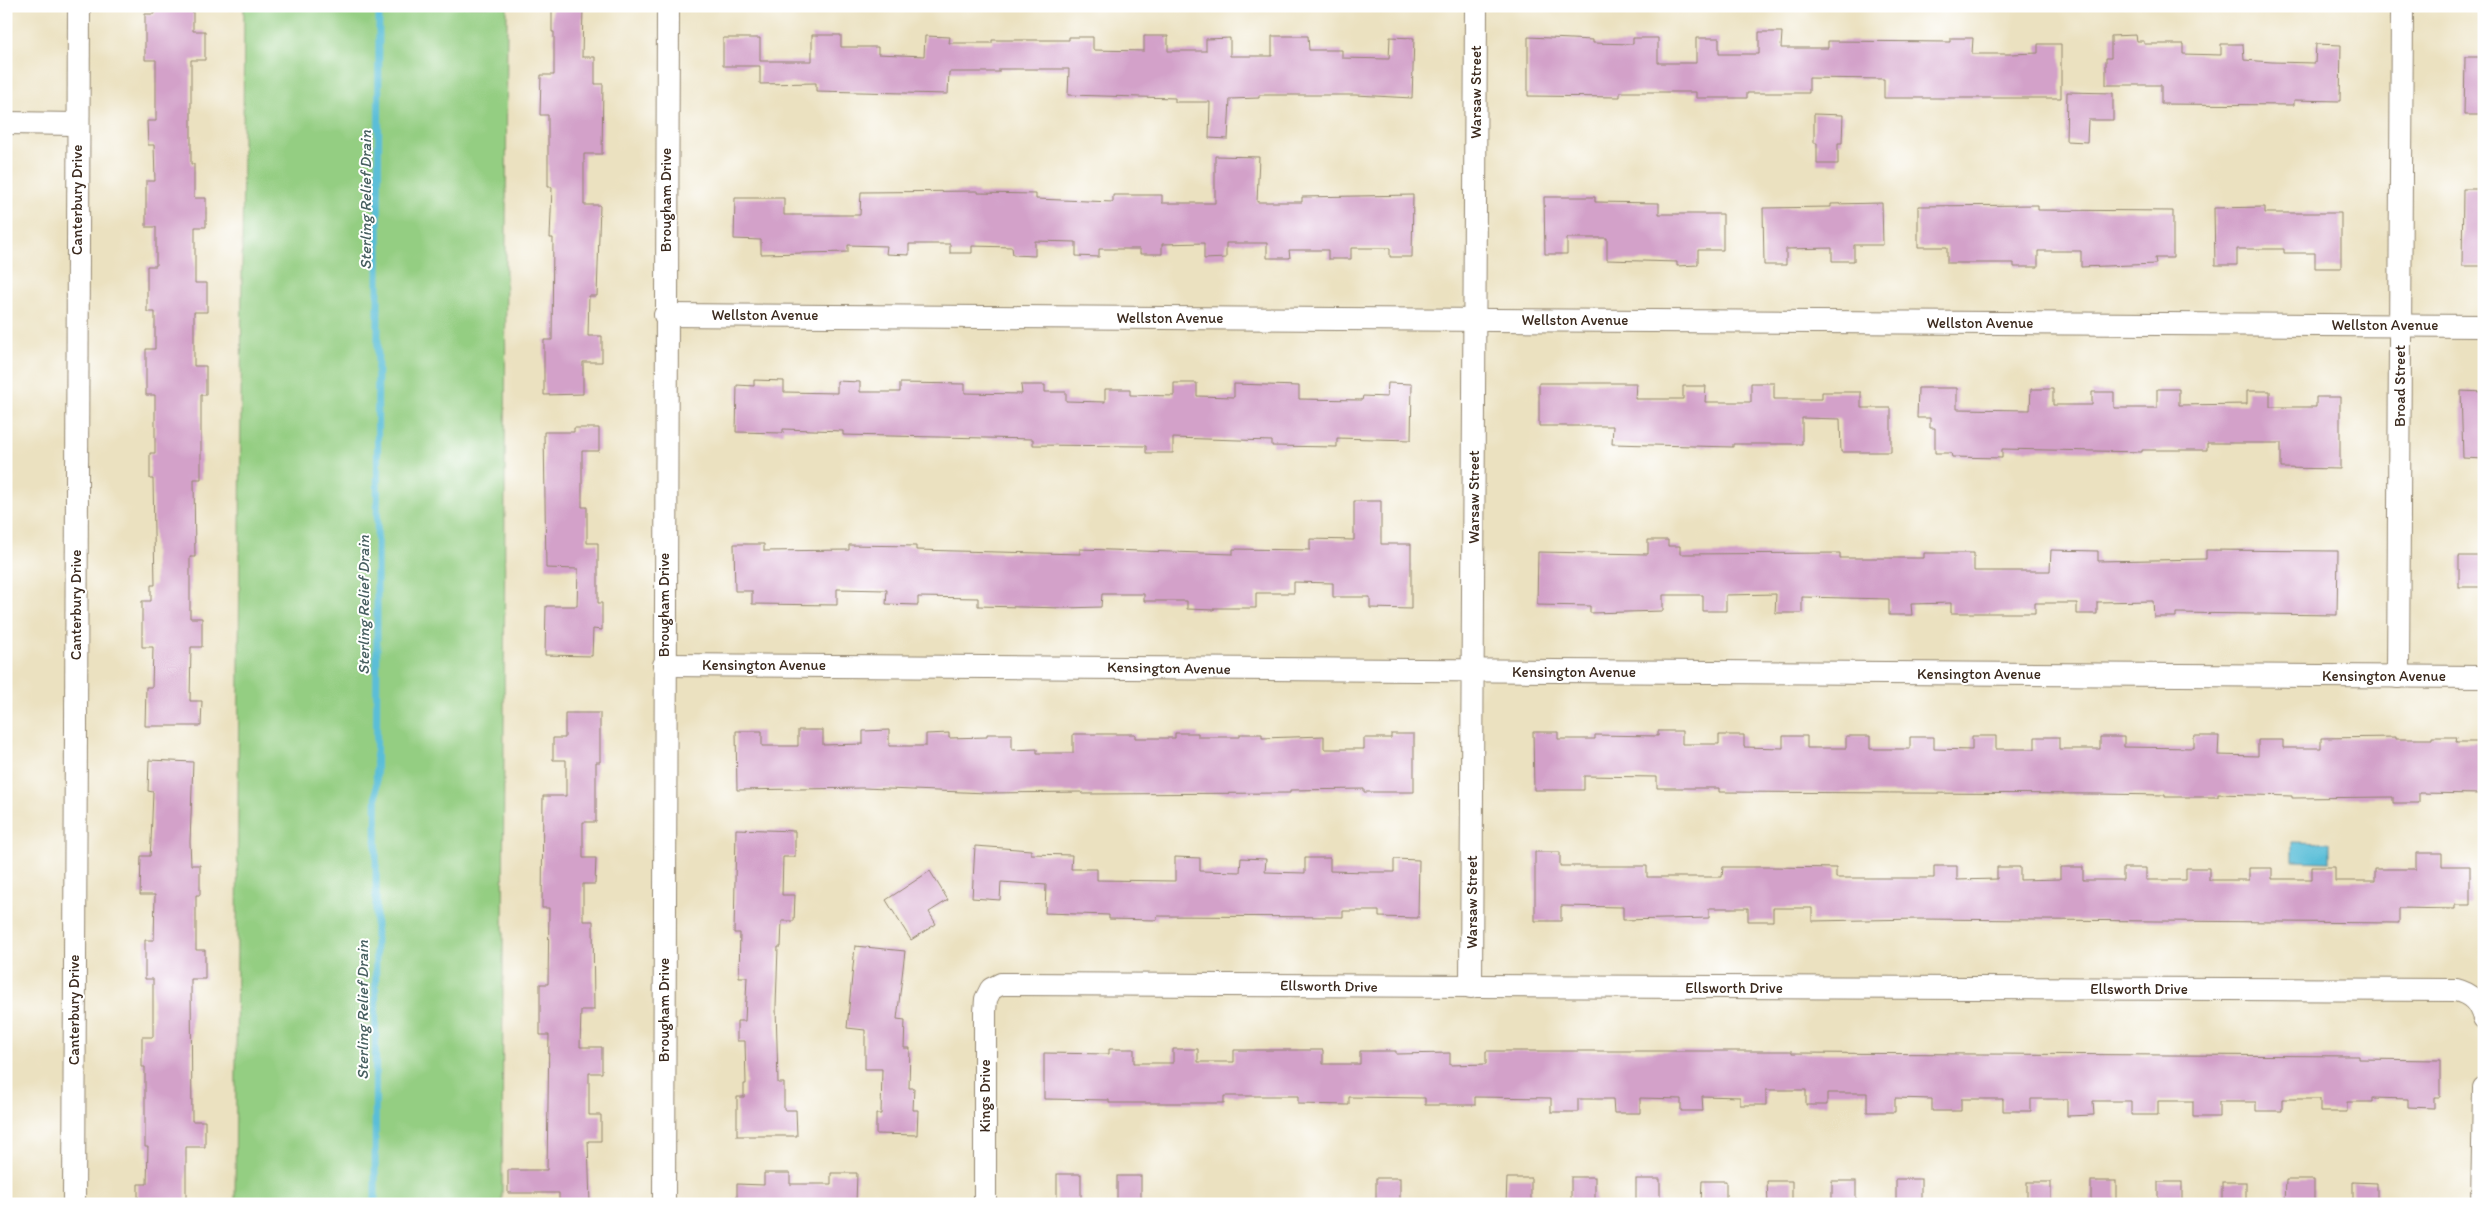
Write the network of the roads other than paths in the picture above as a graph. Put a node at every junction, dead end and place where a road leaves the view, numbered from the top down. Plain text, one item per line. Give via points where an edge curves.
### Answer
1 (79, 6) edge
2 (668, 6) edge
3 (1476, 6) edge
4 (2402, 6) edge
5 (6, 123) edge
6 (77, 124) junction
7 (666, 315) junction
8 (1474, 320) junction
9 (2400, 325) junction
10 (2484, 326) edge
11 (664, 665) junction
12 (1473, 671) junction
13 (2398, 677) junction
14 (2484, 677) edge
15 (1471, 987) junction
16 (991, 988) joint
17 (2479, 1008) edge
18 (2484, 1088) edge
19 (74, 1204) edge
20 (664, 1204) edge
21 (985, 1204) edge
22 (2482, 1204) edge

1 - 6 street, Canterbury Drive
2 - 7 street, Brougham Drive
3 - 8 street, Warsaw Street
4 - 9 street, Broad Street
5 - 6 street
6 - 19 street, Canterbury Drive
7 - 8 street, Wellston Avenue
7 - 11 street, Brougham Drive
8 - 9 street, Wellston Avenue
8 - 12 street, Warsaw Street
9 - 10 street, Wellston Avenue
9 - 13 street, Broad Street
11 - 12 street, Kensington Avenue
11 - 20 street, Brougham Drive
12 - 13 street, Kensington Avenue
12 - 15 street, Warsaw Street
13 - 14 street, Kensington Avenue
15 - 16 street, Ellsworth Drive via 1014,983
15 - 17 street, Ellsworth Drive via 2446,990 2466,992
16 - 21 street, Kings Drive via 984,1012
18 - 22 street

